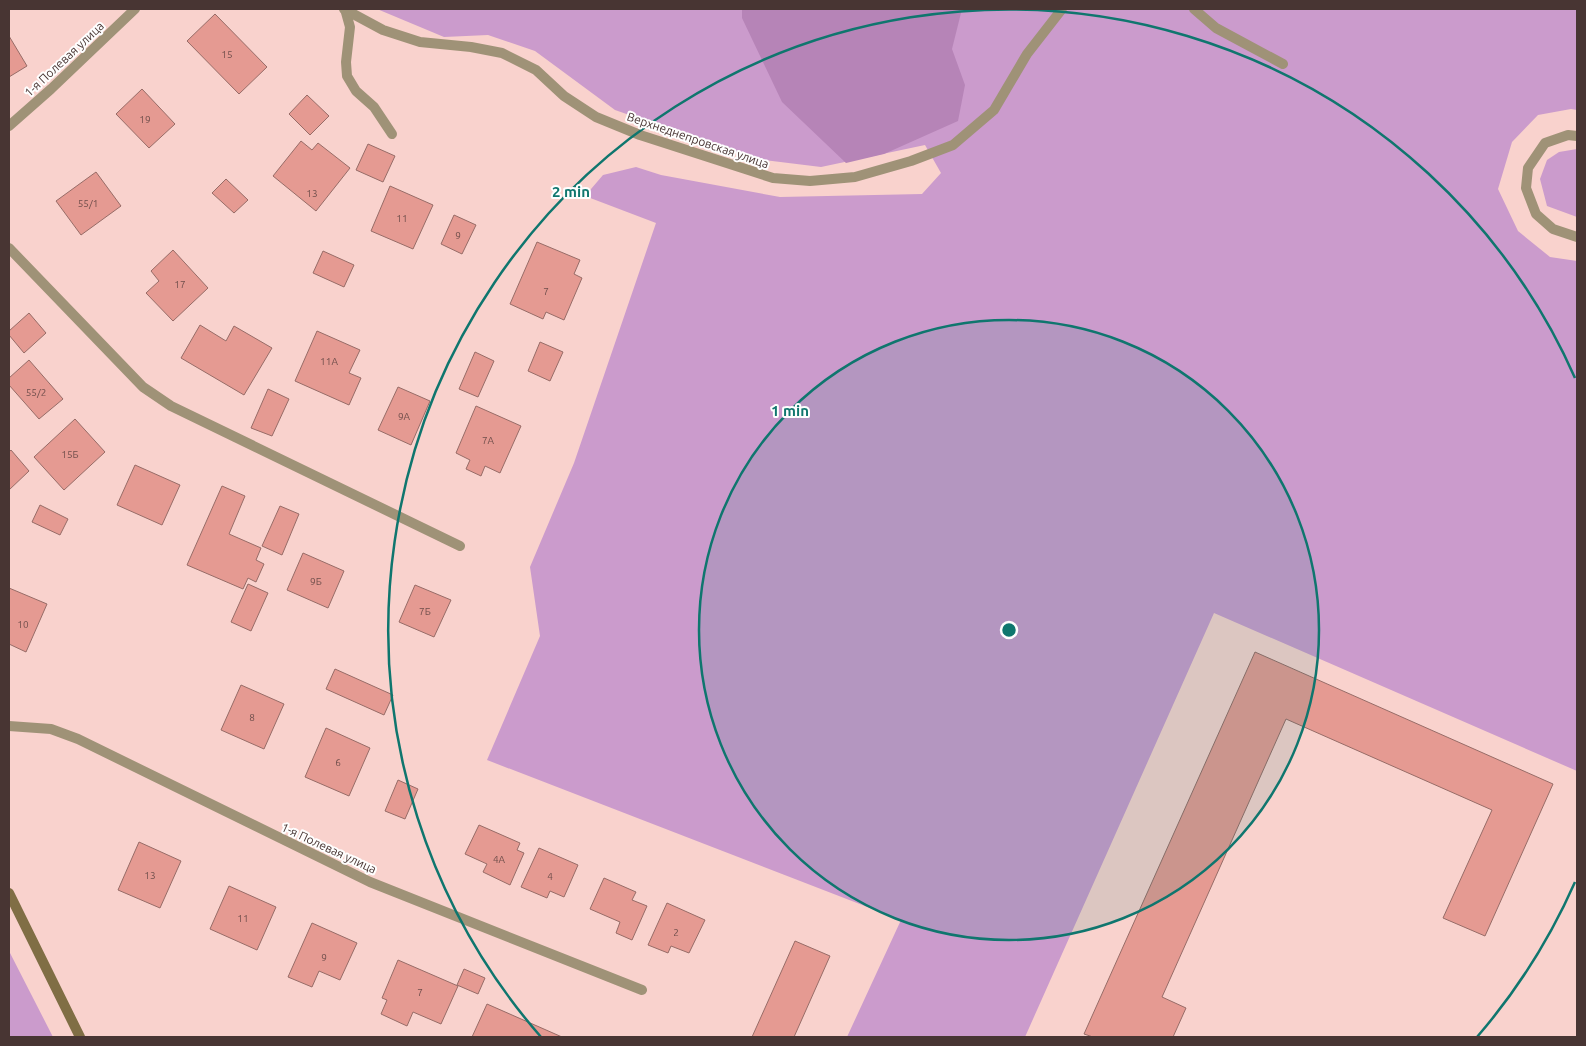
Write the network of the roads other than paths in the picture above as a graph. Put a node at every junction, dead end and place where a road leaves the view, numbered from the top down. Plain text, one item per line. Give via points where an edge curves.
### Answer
1 (135, 9) edge
2 (344, 9) edge
3 (1062, 9) edge
4 (1194, 9) edge
5 (1283, 64) dead end
6 (9, 126) edge
7 (392, 134) dead end
8 (1577, 136) edge
9 (1577, 237) edge
10 (9, 248) edge
11 (460, 546) dead end
12 (9, 726) edge
13 (9, 893) edge
14 (642, 990) dead end
15 (80, 1037) edge

1 - 6 street, 1-я Полевая улица
2 - 3 street, Верхнеднепровская улица via 383,30 420,42 502,53 536,70 564,96 596,117 640,135 773,178 810,181 855,177 953,145 994,110 1027,54
2 - 7 street via 350,27 347,76
4 - 5 street via 1216,28
8 - 9 street via 1568,135 1545,143 1528,168 1526,188 1536,214 1553,229
10 - 11 street via 143,386 171,406
12 - 14 street, 1-я Полевая улица via 51,729 78,739 370,882
13 - 15 main road

